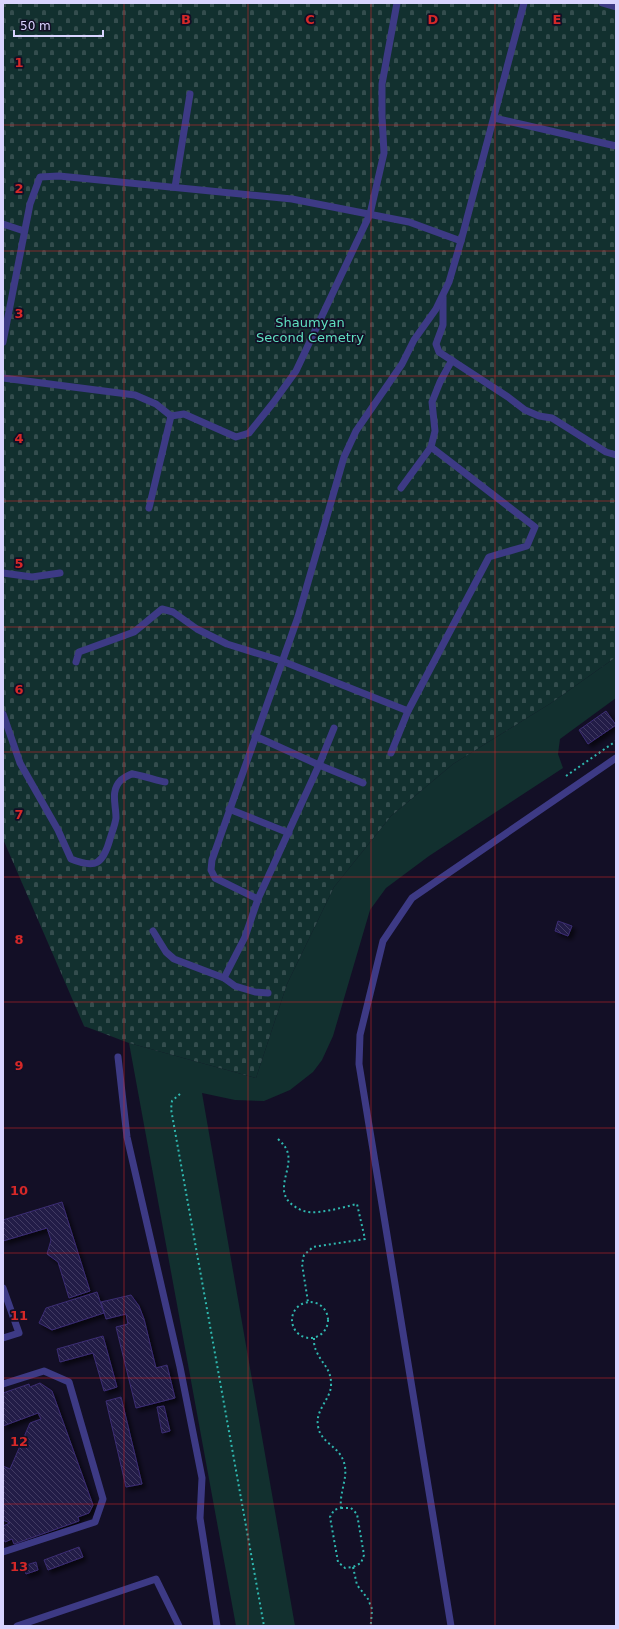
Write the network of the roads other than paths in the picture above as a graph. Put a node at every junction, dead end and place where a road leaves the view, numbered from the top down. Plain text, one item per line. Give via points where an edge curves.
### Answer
1 (397, 3) edge
2 (524, 3) edge
3 (602, 3) edge
4 (616, 6) edge
5 (190, 94) dead end
6 (494, 118) junction
7 (616, 146) edge
8 (175, 187) junction
9 (370, 214) junction
10 (3, 224) edge
11 (24, 231) junction
12 (461, 241) junction
13 (443, 295) junction
14 (3, 342) edge
15 (452, 360) junction
16 (3, 378) edge
17 (171, 416) junction
18 (431, 447) junction
19 (616, 455) edge
20 (401, 488) dead end
21 (149, 508) dead end
22 (3, 573) edge
23 (60, 573) dead end
24 (282, 661) junction
25 (76, 662) dead end
26 (408, 711) junction
27 (3, 714) edge
28 (334, 728) dead end
29 (256, 736) junction
30 (391, 753) dead end
31 (616, 758) edge
32 (319, 765) junction
33 (165, 782) dead end
34 (363, 783) dead end
35 (229, 810) junction
36 (289, 833) junction
37 (258, 899) junction
38 (153, 930) dead end
39 (224, 978) junction
40 (268, 992) dead end
41 (118, 1057) dead end
42 (3, 1288) edge
43 (3, 1338) edge
44 (3, 1384) edge
45 (3, 1552) edge
46 (17, 1626) edge
47 (179, 1626) edge
48 (217, 1626) edge
49 (451, 1626) edge

1 - 9 lane via 382,84 384,153
2 - 6 lane
3 - 4 lane
5 - 8 lane
6 - 7 lane
6 - 12 lane
8 - 9 lane via 292,199
8 - 11 lane via 59,176 40,177
9 - 12 lane via 409,222
9 - 17 lane via 296,370 274,403 248,433 236,437 184,414
10 - 11 lane
11 - 14 lane
12 - 13 lane
13 - 15 lane via 443,325 436,344 439,352
13 - 24 lane via 402,364 356,431 344,457 298,617
15 - 18 lane via 432,402 435,431
15 - 19 lane via 525,410 552,418 606,452
16 - 17 lane via 135,395 156,404
17 - 21 lane
18 - 20 lane
18 - 26 lane via 535,527 527,546 489,557
22 - 23 lane via 32,577
24 - 25 lane via 227,644 197,629 173,612 162,609 134,632 79,652
24 - 26 lane
24 - 29 lane
26 - 30 lane
27 - 33 lane via 20,763 52,818 71,859 92,865 106,854 116,818 115,786 123,778 132,774
28 - 32 lane
29 - 32 lane
29 - 35 lane
31 - 49 lane via 412,898 382,941 360,1035 359,1064
32 - 34 lane
32 - 36 lane
35 - 36 lane
35 - 37 lane via 211,870 215,878
36 - 37 lane
37 - 39 lane via 245,937
38 - 39 lane via 166,952 174,959
39 - 40 lane via 235,986 255,992
41 - 48 lane via 127,1137 180,1367 202,1478 200,1518
42 - 43 lane via 19,1333
44 - 45 lane via 44,1371 69,1382 103,1499 95,1522
46 - 47 lane via 156,1578

